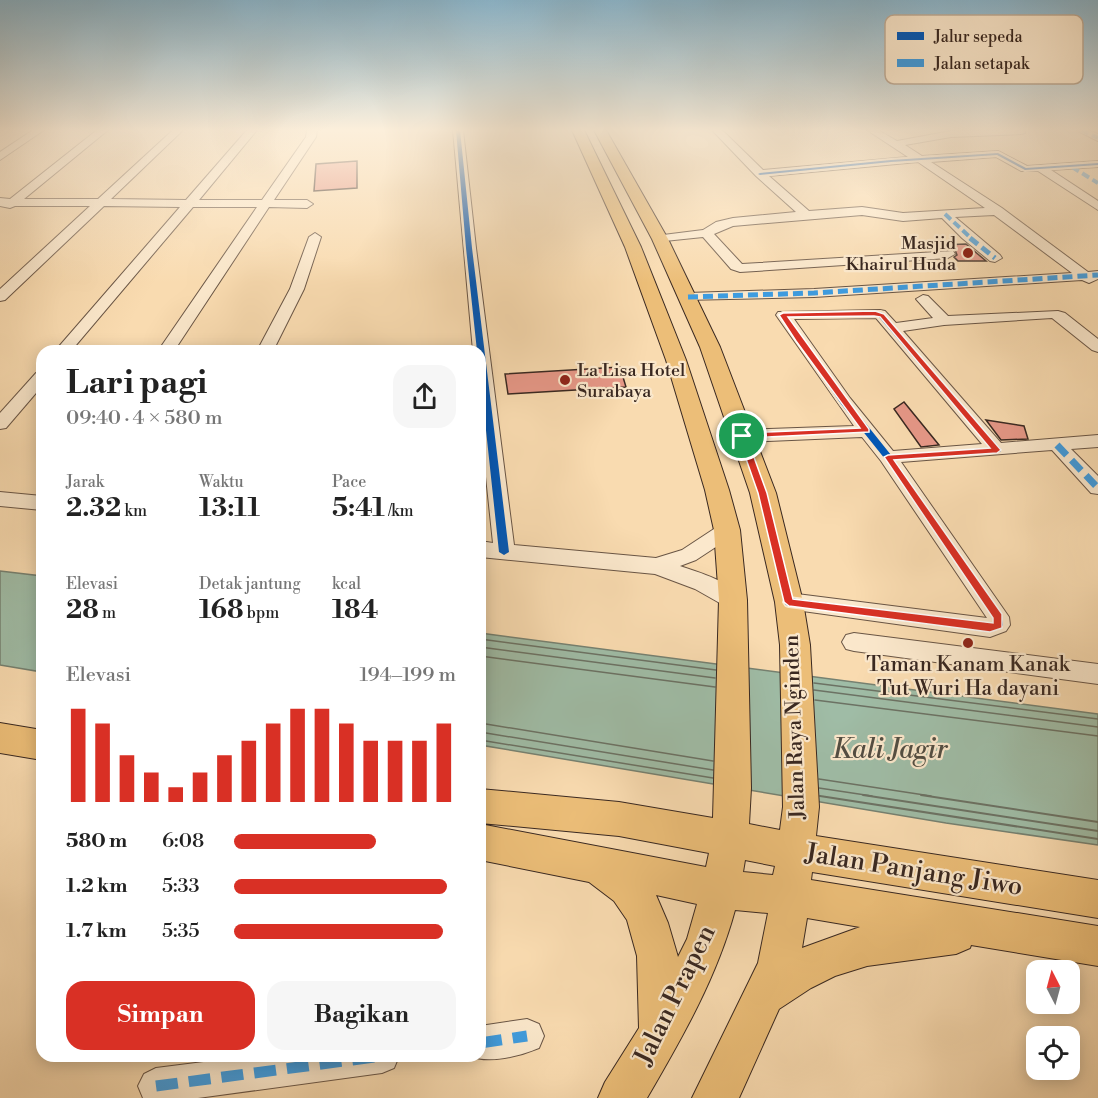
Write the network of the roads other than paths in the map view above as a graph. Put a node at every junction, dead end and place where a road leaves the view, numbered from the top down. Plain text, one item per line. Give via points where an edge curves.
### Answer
1 (34, 181) edge
2 (124, 181) edge
3 (209, 181) edge
4 (281, 181) edge
5 (463, 181) edge
6 (603, 181) edge
7 (627, 181) edge
8 (768, 181) edge
9 (954, 181) edge
10 (1060, 181) edge
11 (6, 202) edge
12 (638, 202) junction
13 (101, 203) junction
14 (614, 203) junction
15 (190, 204) junction
16 (266, 204) junction
17 (307, 204) dead end
18 (1098, 206) edge
19 (998, 211) junction
20 (0, 212) edge
21 (945, 214) junction
22 (806, 215) junction
23 (706, 233) junction
24 (315, 237) dead end
25 (660, 239) junction
26 (948, 254) dead end
27 (995, 258) dead end
28 (1091, 275) edge
29 (1098, 286) edge
30 (0, 297) edge
31 (688, 297) junction
32 (923, 299) dead end
33 (944, 321) junction
34 (892, 328) junction
35 (68, 345) edge
36 (170, 345) edge
37 (268, 345) edge
38 (480, 345) edge
39 (1098, 347) edge
40 (36, 383) edge
41 (486, 396) edge
42 (0, 424) edge
43 (866, 431) junction
44 (742, 436) junction
45 (1098, 441) edge
46 (1057, 445) junction
47 (997, 450) junction
48 (888, 457) junction
49 (1098, 488) edge
50 (0, 499) edge
51 (36, 502) edge
52 (727, 530) junction
53 (486, 550) edge
54 (504, 552) junction
55 (657, 566) junction
56 (733, 600) junction
57 (789, 602) junction
58 (854, 642) dead end
59 (1098, 674) edge
60 (0, 738) edge
61 (36, 744) edge
62 (486, 807) edge
63 (730, 838) junction
64 (486, 843) edge
65 (795, 851) junction
66 (599, 865) junction
67 (721, 889) junction
68 (788, 896) junction
69 (1098, 899) edge
70 (1005, 930) junction
71 (1098, 945) edge
72 (765, 994) junction
73 (661, 1033) junction
74 (527, 1036) dead end
75 (486, 1041) edge
76 (337, 1062) edge
77 (156, 1086) dead end
78 (724, 1092) edge
79 (621, 1098) edge

1 - 11 street
2 - 13 street
3 - 15 street
4 - 16 street
5 - 38 street
6 - 14 main road
7 - 12 main road, Jalan Raya Nginden
8 - 22 street
9 - 19 street
10 - 18 street
11 - 13 street
11 - 20 street
12 - 14 main road
12 - 25 main road, Jalan Raya Nginden
13 - 15 street
13 - 30 street
14 - 52 main road via 675,360
15 - 16 street
15 - 35 street
16 - 17 street
16 - 36 street
19 - 21 street
19 - 28 street
21 - 22 street via 897,217 856,211
21 - 27 street
22 - 23 street via 733,222
23 - 25 street
23 - 26 street via 740,268
24 - 37 street via 297,289
25 - 31 main road, Jalan Raya Nginden
28 - 29 street
28 - 31 street
31 - 44 main road, Jalan Raya Nginden
32 - 33 street
33 - 34 street
33 - 39 street via 1053,314
34 - 43 street via 875,314 783,315
34 - 47 street
40 - 42 street
41 - 54 street
43 - 44 street
43 - 48 street
44 - 57 main road, Jalan Raya Nginden via 763,493
45 - 46 street
46 - 47 street
46 - 49 street
47 - 48 street
48 - 57 street via 998,617 998,625 990,628
50 - 51 street
52 - 55 street via 689,555
52 - 56 main road
53 - 54 street
54 - 55 street
55 - 56 street via 703,583
56 - 63 main road
57 - 65 main road, Jalan Raya Nginden via 795,645 801,807
58 - 59 street
60 - 61 main road
62 - 63 main road, Jalan Panjang Jiwo via 619,819
63 - 65 main road, Jalan Panjang Jiwo
63 - 67 main road
64 - 66 main road, Jalan Panjang Jiwo
65 - 68 main road, Jalan Raya Nginden
65 - 69 main road, Jalan Panjang Jiwo
66 - 67 main road, Jalan Panjang Jiwo
66 - 73 main road via 630,889 652,930 660,961
67 - 68 main road, Jalan Panjang Jiwo
67 - 73 main road, Jalan Prapen via 705,946
68 - 70 main road, Jalan Panjang Jiwo
68 - 72 main road via 785,934 777,968
70 - 71 main road, Jalan Panjang Jiwo
70 - 72 main road via 865,945 814,963
72 - 78 main road
73 - 79 main road, Jalan Prapen
74 - 75 street
76 - 77 street

